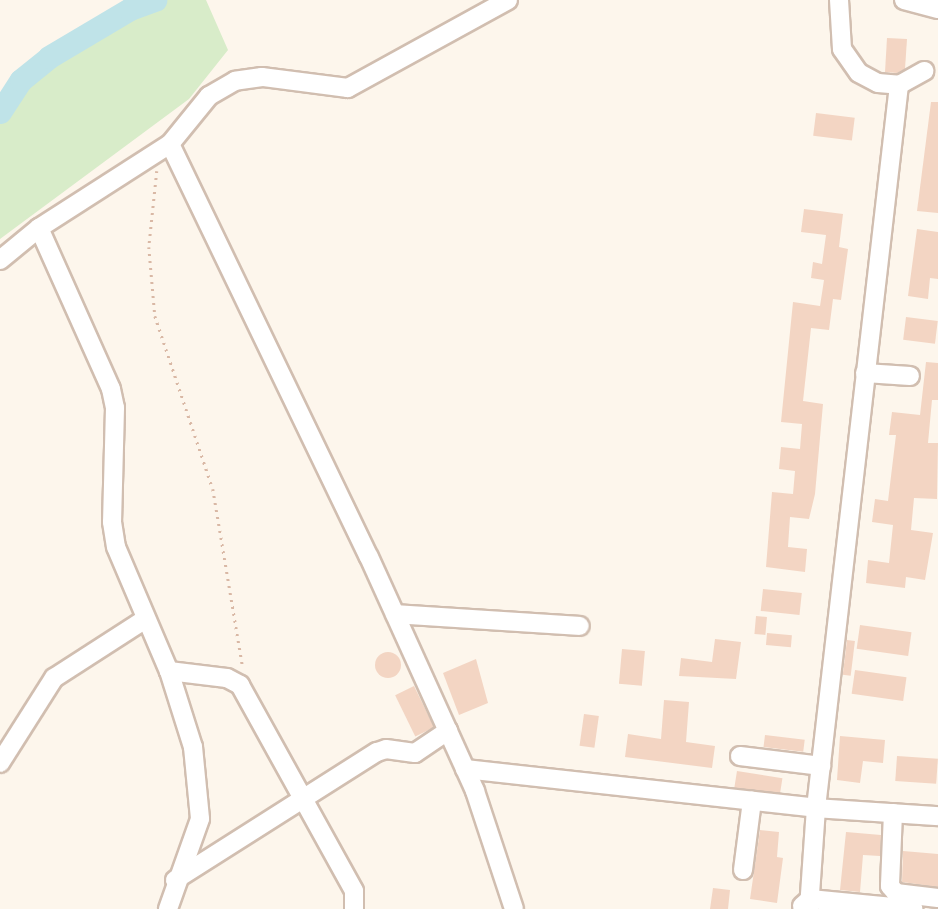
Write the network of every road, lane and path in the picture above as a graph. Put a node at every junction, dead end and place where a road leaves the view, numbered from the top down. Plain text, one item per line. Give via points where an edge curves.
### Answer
1 (508, 0) edge
2 (839, 0) edge
3 (904, 0) edge
4 (938, 9) edge
5 (923, 71) dead end
6 (899, 85) junction
7 (165, 147) junction
8 (39, 229) junction
9 (0, 260) edge
10 (865, 373) junction
11 (909, 376) dead end
12 (395, 614) junction
13 (144, 620) junction
14 (580, 626) dead end
15 (169, 671) junction
16 (244, 693) junction
17 (448, 731) junction
18 (740, 756) dead end
19 (0, 763) edge
20 (821, 766) junction
21 (465, 769) junction
22 (303, 799) junction
23 (752, 801) junction
24 (816, 808) junction
25 (893, 813) junction
26 (938, 816) edge
27 (743, 870) dead end
28 (175, 880) junction
29 (938, 898) edge
30 (806, 906) edge
31 (168, 909) edge
32 (354, 909) edge
33 (514, 909) edge
34 (914, 909) edge

1 - 7 street via 348,88 262,77 235,81 209,96
2 - 6 street via 838,37 848,61 878,83
3 - 4 street
5 - 6 street
6 - 10 street
7 - 8 street
7 - 12 street via 274,354
7 - 16 path via 149,247 155,316 214,489 231,579
8 - 9 street
8 - 13 street via 114,400 111,522
10 - 11 street
10 - 20 street
12 - 14 street
12 - 17 street
13 - 15 street
13 - 19 street via 54,678
15 - 16 street via 227,678
15 - 28 street via 193,747 200,813
16 - 22 street
17 - 21 street
17 - 22 street via 415,754 377,752
18 - 20 street
20 - 24 street
21 - 23 street
21 - 33 street
22 - 28 street
22 - 32 street via 354,891
23 - 24 street
23 - 27 street
24 - 25 street
24 - 30 street
25 - 26 street
25 - 29 street via 890,887 896,893
28 - 31 street
30 - 34 street

